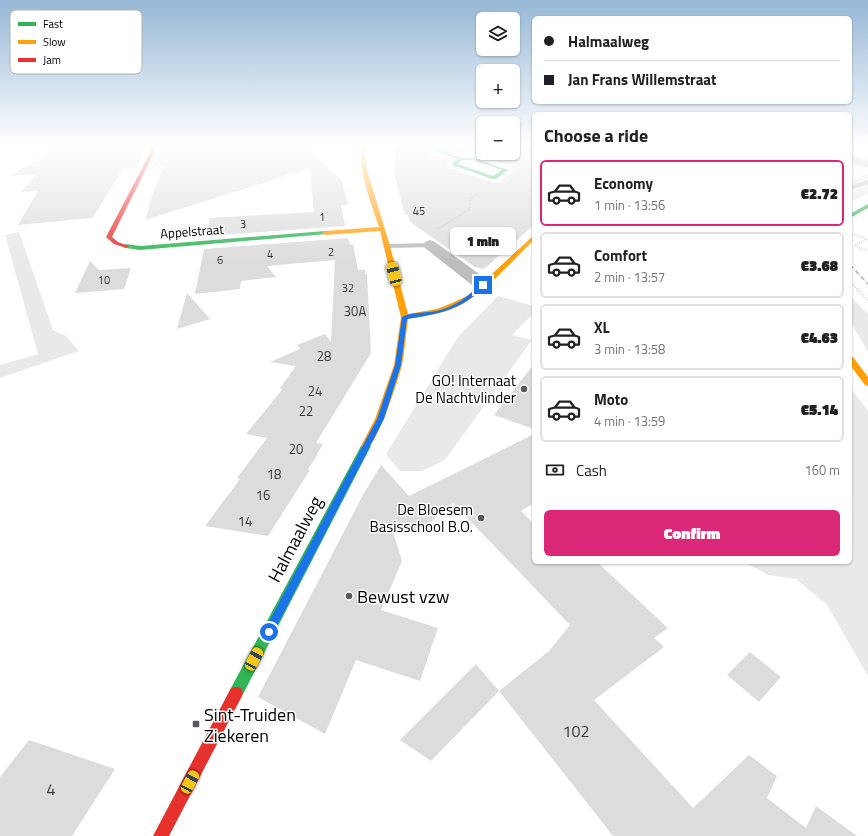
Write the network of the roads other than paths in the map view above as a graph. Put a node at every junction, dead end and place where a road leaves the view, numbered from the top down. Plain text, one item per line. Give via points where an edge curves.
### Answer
1 (135, 184) edge
2 (369, 184) edge
3 (862, 184) edge
4 (852, 187) edge
5 (868, 206) edge
6 (852, 215) edge
7 (382, 229) junction
8 (532, 239) edge
9 (430, 245) joint
10 (387, 246) junction
11 (483, 285) junction
12 (405, 317) junction
13 (852, 362) edge
14 (868, 383) edge
15 (161, 836) edge

1 - 7 street, Appelstraat via 109,237 113,243 124,247 140,248
2 - 7 street, Halmaalweg
3 - 4 lane
5 - 6 street
7 - 10 street, Halmaalweg
8 - 11 street
9 - 10 lane
9 - 11 street
10 - 12 street, Halmaalweg
11 - 12 street via 471,296 450,308
12 - 15 street, Halmaalweg via 398,365 380,419
13 - 14 street

